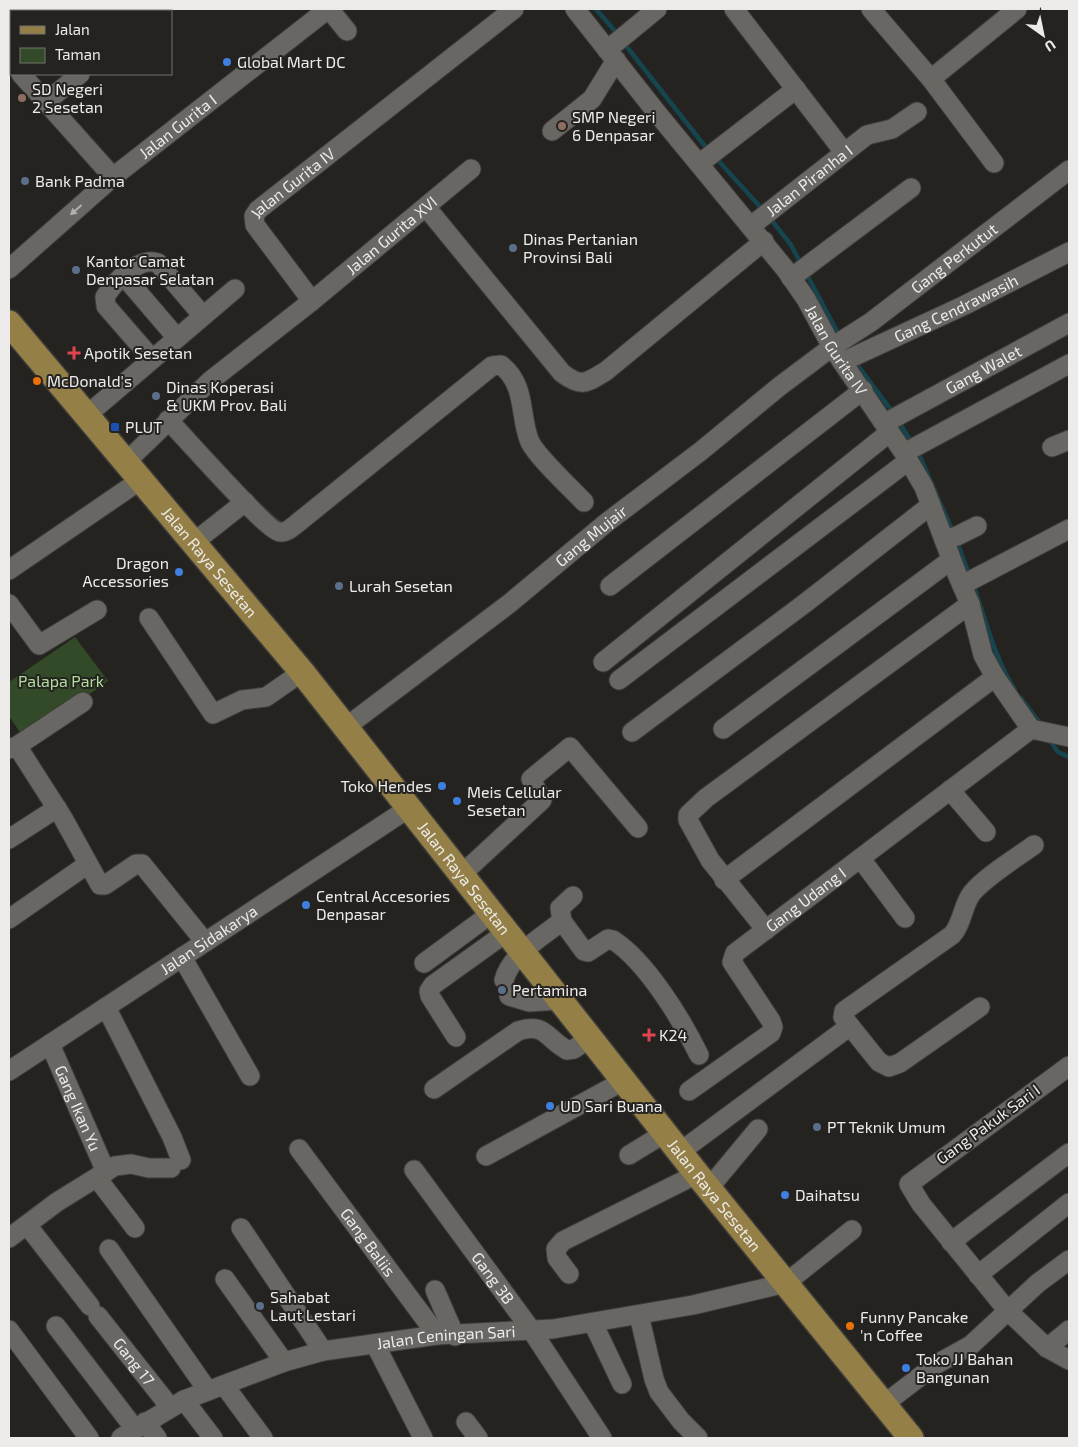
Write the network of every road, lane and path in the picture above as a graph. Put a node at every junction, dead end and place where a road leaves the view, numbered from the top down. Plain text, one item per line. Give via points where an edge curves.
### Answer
1 (328, 9) edge
2 (514, 9) edge
3 (576, 9) edge
4 (657, 9) edge
5 (734, 9) edge
6 (871, 9) edge
7 (1017, 9) edge
8 (347, 31) dead end
9 (612, 52) junction
10 (22, 75) edge
11 (79, 75) edge
12 (931, 79) junction
13 (796, 89) junction
14 (46, 102) junction
15 (917, 112) dead end
16 (552, 131) dead end
17 (844, 152) junction
18 (707, 158) junction
19 (994, 163) dead end
20 (471, 169) dead end
21 (1069, 170) edge
22 (112, 177) junction
23 (911, 188) dead end
24 (426, 207) junction
25 (752, 225) junction
26 (764, 241) junction
27 (1069, 252) edge
28 (9, 269) edge
29 (124, 276) junction
30 (793, 277) junction
31 (235, 289) dead end
32 (312, 301) junction
33 (203, 316) junction
34 (1069, 323) edge
35 (12, 332) edge
36 (177, 338) junction
37 (840, 348) junction
38 (152, 359) junction
39 (1069, 364) edge
40 (863, 390) junction
41 (87, 414) junction
42 (168, 420) junction
43 (891, 423) junction
44 (906, 455) junction
45 (134, 470) junction
46 (245, 502) junction
47 (584, 502) dead end
48 (931, 505) junction
49 (977, 526) dead end
50 (1069, 529) edge
51 (950, 538) junction
52 (193, 543) junction
53 (951, 560) junction
54 (9, 570) edge
55 (970, 581) junction
56 (610, 586) dead end
57 (9, 604) edge
58 (970, 604) junction
59 (98, 610) dead end
60 (149, 618) dead end
61 (604, 662) dead end
62 (302, 672) junction
63 (995, 677) junction
64 (619, 680) dead end
65 (83, 702) dead end
66 (346, 728) junction
67 (723, 730) dead end
68 (1039, 731) junction
69 (632, 732) dead end
70 (1069, 737) edge
71 (13, 748) edge
72 (950, 790) junction
73 (57, 808) junction
74 (409, 808) junction
75 (638, 828) dead end
76 (986, 832) dead end
77 (9, 840) edge
78 (1034, 845) dead end
79 (861, 859) junction
80 (88, 864) junction
81 (462, 874) junction
82 (724, 880) junction
83 (573, 896) dead end
84 (905, 918) dead end
85 (9, 919) edge
86 (562, 921) junction
87 (499, 922) junction
88 (766, 930) junction
89 (205, 942) junction
90 (522, 953) junction
91 (182, 958) junction
92 (424, 962) dead end
93 (560, 1000) junction
94 (106, 1007) junction
95 (980, 1007) dead end
96 (850, 1026) junction
97 (456, 1037) dead end
98 (590, 1037) junction
99 (50, 1044) junction
100 (699, 1055) dead end
101 (1069, 1066) edge
102 (9, 1071) edge
103 (250, 1076) dead end
104 (625, 1080) junction
105 (434, 1089) dead end
106 (689, 1091) dead end
107 (758, 1130) dead end
108 (673, 1143) junction
109 (299, 1149) dead end
110 (1069, 1153) edge
111 (629, 1155) dead end
112 (486, 1156) dead end
113 (414, 1170) dead end
114 (101, 1175) junction
115 (703, 1181) junction
116 (1069, 1203) edge
117 (27, 1225) junction
118 (135, 1228) dead end
119 (241, 1228) dead end
120 (852, 1230) dead end
121 (9, 1238) edge
122 (951, 1242) junction
123 (108, 1249) dead end
124 (1069, 1260) edge
125 (569, 1274) dead end
126 (978, 1276) junction
127 (225, 1278) dead end
128 (786, 1283) junction
129 (435, 1290) dead end
130 (1007, 1310) junction
131 (639, 1315) junction
132 (593, 1323) junction
133 (56, 1326) dead end
134 (9, 1330) edge
135 (532, 1330) junction
136 (1069, 1330) edge
137 (446, 1335) junction
138 (375, 1344) junction
139 (1047, 1348) junction
140 (324, 1351) junction
141 (1069, 1360) edge
142 (284, 1362) junction
143 (622, 1384) dead end
144 (216, 1388) junction
145 (177, 1403) junction
146 (883, 1404) junction
147 (466, 1422) dead end
148 (134, 1430) edge
149 (89, 1438) edge
150 (157, 1438) edge
151 (213, 1438) edge
152 (263, 1438) edge
153 (423, 1438) edge
154 (478, 1438) edge
155 (602, 1438) edge
156 (698, 1438) edge
157 (911, 1438) edge

1 - 8 street
1 - 22 street, Jalan Gurita I
2 - 32 street, Jalan Gurita IV via 450,56 258,210 254,216 255,225
3 - 9 street, Jalan Gurita IV
4 - 9 street via 627,33
5 - 13 street
6 - 12 street
7 - 12 street
9 - 16 street via 592,99
9 - 18 street, Jalan Gurita IV
10 - 14 street
11 - 14 street
12 - 19 street
13 - 17 street
13 - 18 street
14 - 22 street
15 - 17 street, Jalan Piranha I via 892,129 867,134
17 - 25 street, Jalan Piranha I
18 - 25 street, Jalan Gurita IV
20 - 24 street, Jalan Gurita XVI
21 - 37 street, Gang Perkutut
22 -> 28 street, Jalan Gurita I
23 - 30 street
24 - 26 street via 562,373 575,383 606,371
24 - 32 street, Jalan Gurita XVI
25 - 26 street, Jalan Gurita IV
26 - 30 street, Jalan Gurita IV
27 - 37 street, Gang Cendrawasih via 965,305
29 - 33 street via 142,263 150,260 158,263
29 - 36 street
29 - 38 street via 110,288 105,297 106,306
30 - 37 street, Jalan Gurita IV
31 - 33 street
32 - 42 street via 216,376
33 - 36 street
34 - 43 street, Gang Walet
35 - 41 main road, Jalan Raya Sesetan
36 - 38 street
37 - 40 street, Jalan Gurita IV
37 - 66 street, Gang Mujair via 780,386 510,603
38 - 41 street
39 - 44 street
40 - 43 street, Jalan Gurita IV
40 - 56 street
41 - 45 main road, Jalan Raya Sesetan
42 - 45 street
42 - 46 street
43 - 44 street, Jalan Gurita IV
43 - 61 street, Gang Walet
44 - 48 street, Jalan Gurita IV
44 - 64 street
45 - 52 main road, Jalan Raya Sesetan
45 - 54 street
46 - 47 street via 272,530 289,530 495,365 506,369 522,397 534,449
46 - 52 street
48 - 51 street, Jalan Gurita IV
48 - 69 street
49 - 51 street
50 - 55 street
51 - 53 street, Jalan Gurita IV
52 - 62 main road, Jalan Raya Sesetan
53 - 55 street, Jalan Gurita IV
53 - 67 street
55 - 58 street, Jalan Gurita IV
57 - 59 street via 39,645
58 - 63 street, Jalan Gurita IV via 983,655
58 - 82 street via 693,809 688,820
60 - 62 street via 213,714 242,700 266,696
62 - 66 main road, Jalan Raya Sesetan
63 - 68 street, Jalan Gurita IV
63 - 82 street
65 - 71 street
66 - 74 main road, Jalan Raya Sesetan
68 - 70 street
68 - 72 street, Gang Udang I
71 - 73 street
72 - 76 street
72 - 79 street, Gang Udang I
73 - 77 street
73 - 80 street
74 - 81 main road, Jalan Raya Sesetan
74 - 89 street, Jalan Sidakarya
75 - 81 street via 570,747 531,779 542,800
78 - 96 street via 973,892 952,935 844,1011 843,1017
79 - 84 street
79 - 88 street, Gang Udang I
80 - 85 street
80 - 89 street via 102,886 141,864
81 - 87 main road, Jalan Raya Sesetan
82 - 88 street
83 - 86 street via 560,908
86 - 90 street
86 - 100 street via 584,950 590,952 608,939 636,960 656,983
87 - 90 main road, Jalan Raya Sesetan
87 - 92 street
87 - 97 street via 429,990
88 - 106 street, Gang Udang I via 735,953 732,962 770,1021 771,1032
89 - 91 street, Jalan Sidakarya
90 - 93 main road, Jalan Raya Sesetan
90 - 93 street via 507,970 507,988 528,1002
91 - 94 street, Jalan Sidakarya
91 - 103 street
93 - 98 main road, Jalan Raya Sesetan
94 - 99 street, Jalan Sidakarya
94 - 114 street via 172,1137 176,1164 149,1168 123,1164
95 - 96 street via 900,1063 889,1067 880,1062
96 - 108 street
98 - 104 main road, Jalan Raya Sesetan
98 - 105 street via 574,1049 567,1050 541,1029 529,1027 518,1031
99 - 102 street, Jalan Sidakarya
99 - 114 street, Gang Ikan Yu
101 - 122 street, Gang Pakuk Sari I via 909,1184
104 - 108 main road, Jalan Raya Sesetan
104 - 112 street
107 - 115 street
108 - 111 street
108 - 115 main road, Jalan Raya Sesetan
109 - 137 street, Gang Baliis
110 - 122 street
113 - 135 street, Gang 3B
114 - 117 street
114 - 118 street, Gang Ikan Yu
115 - 125 street via 563,1241 556,1249 557,1258
115 - 128 main road, Jalan Raya Sesetan
116 - 126 street
117 - 121 street
117 - 145 street, Gang 17 via 94,1311
119 - 140 street
120 - 128 street
122 - 126 street
123 - 144 street
124 - 130 street
126 - 130 street
127 - 142 street
128 - 131 street, Jalan Ceningan Sari
128 - 146 main road, Jalan Raya Sesetan
129 - 137 street
130 - 139 street
130 - 146 street via 970,1345 935,1364
131 - 132 street, Jalan Ceningan Sari
131 - 156 street via 659,1392
132 - 135 street, Jalan Ceningan Sari
132 - 143 street
133 - 148 street
134 - 149 street
135 - 137 street, Jalan Ceningan Sari
135 - 155 street, Gang 3B
136 - 139 street
137 - 138 street, Jalan Ceningan Sari
138 - 140 street, Jalan Ceningan Sari
138 - 153 street
139 - 141 street
140 - 142 street, Jalan Ceningan Sari
142 - 144 street, Jalan Ceningan Sari
144 - 145 street, Jalan Ceningan Sari
144 - 152 street
145 - 148 street, Jalan Ceningan Sari
145 - 151 street, Gang 17
146 - 157 main road, Jalan Raya Sesetan
147 - 154 street
148 - 150 street

